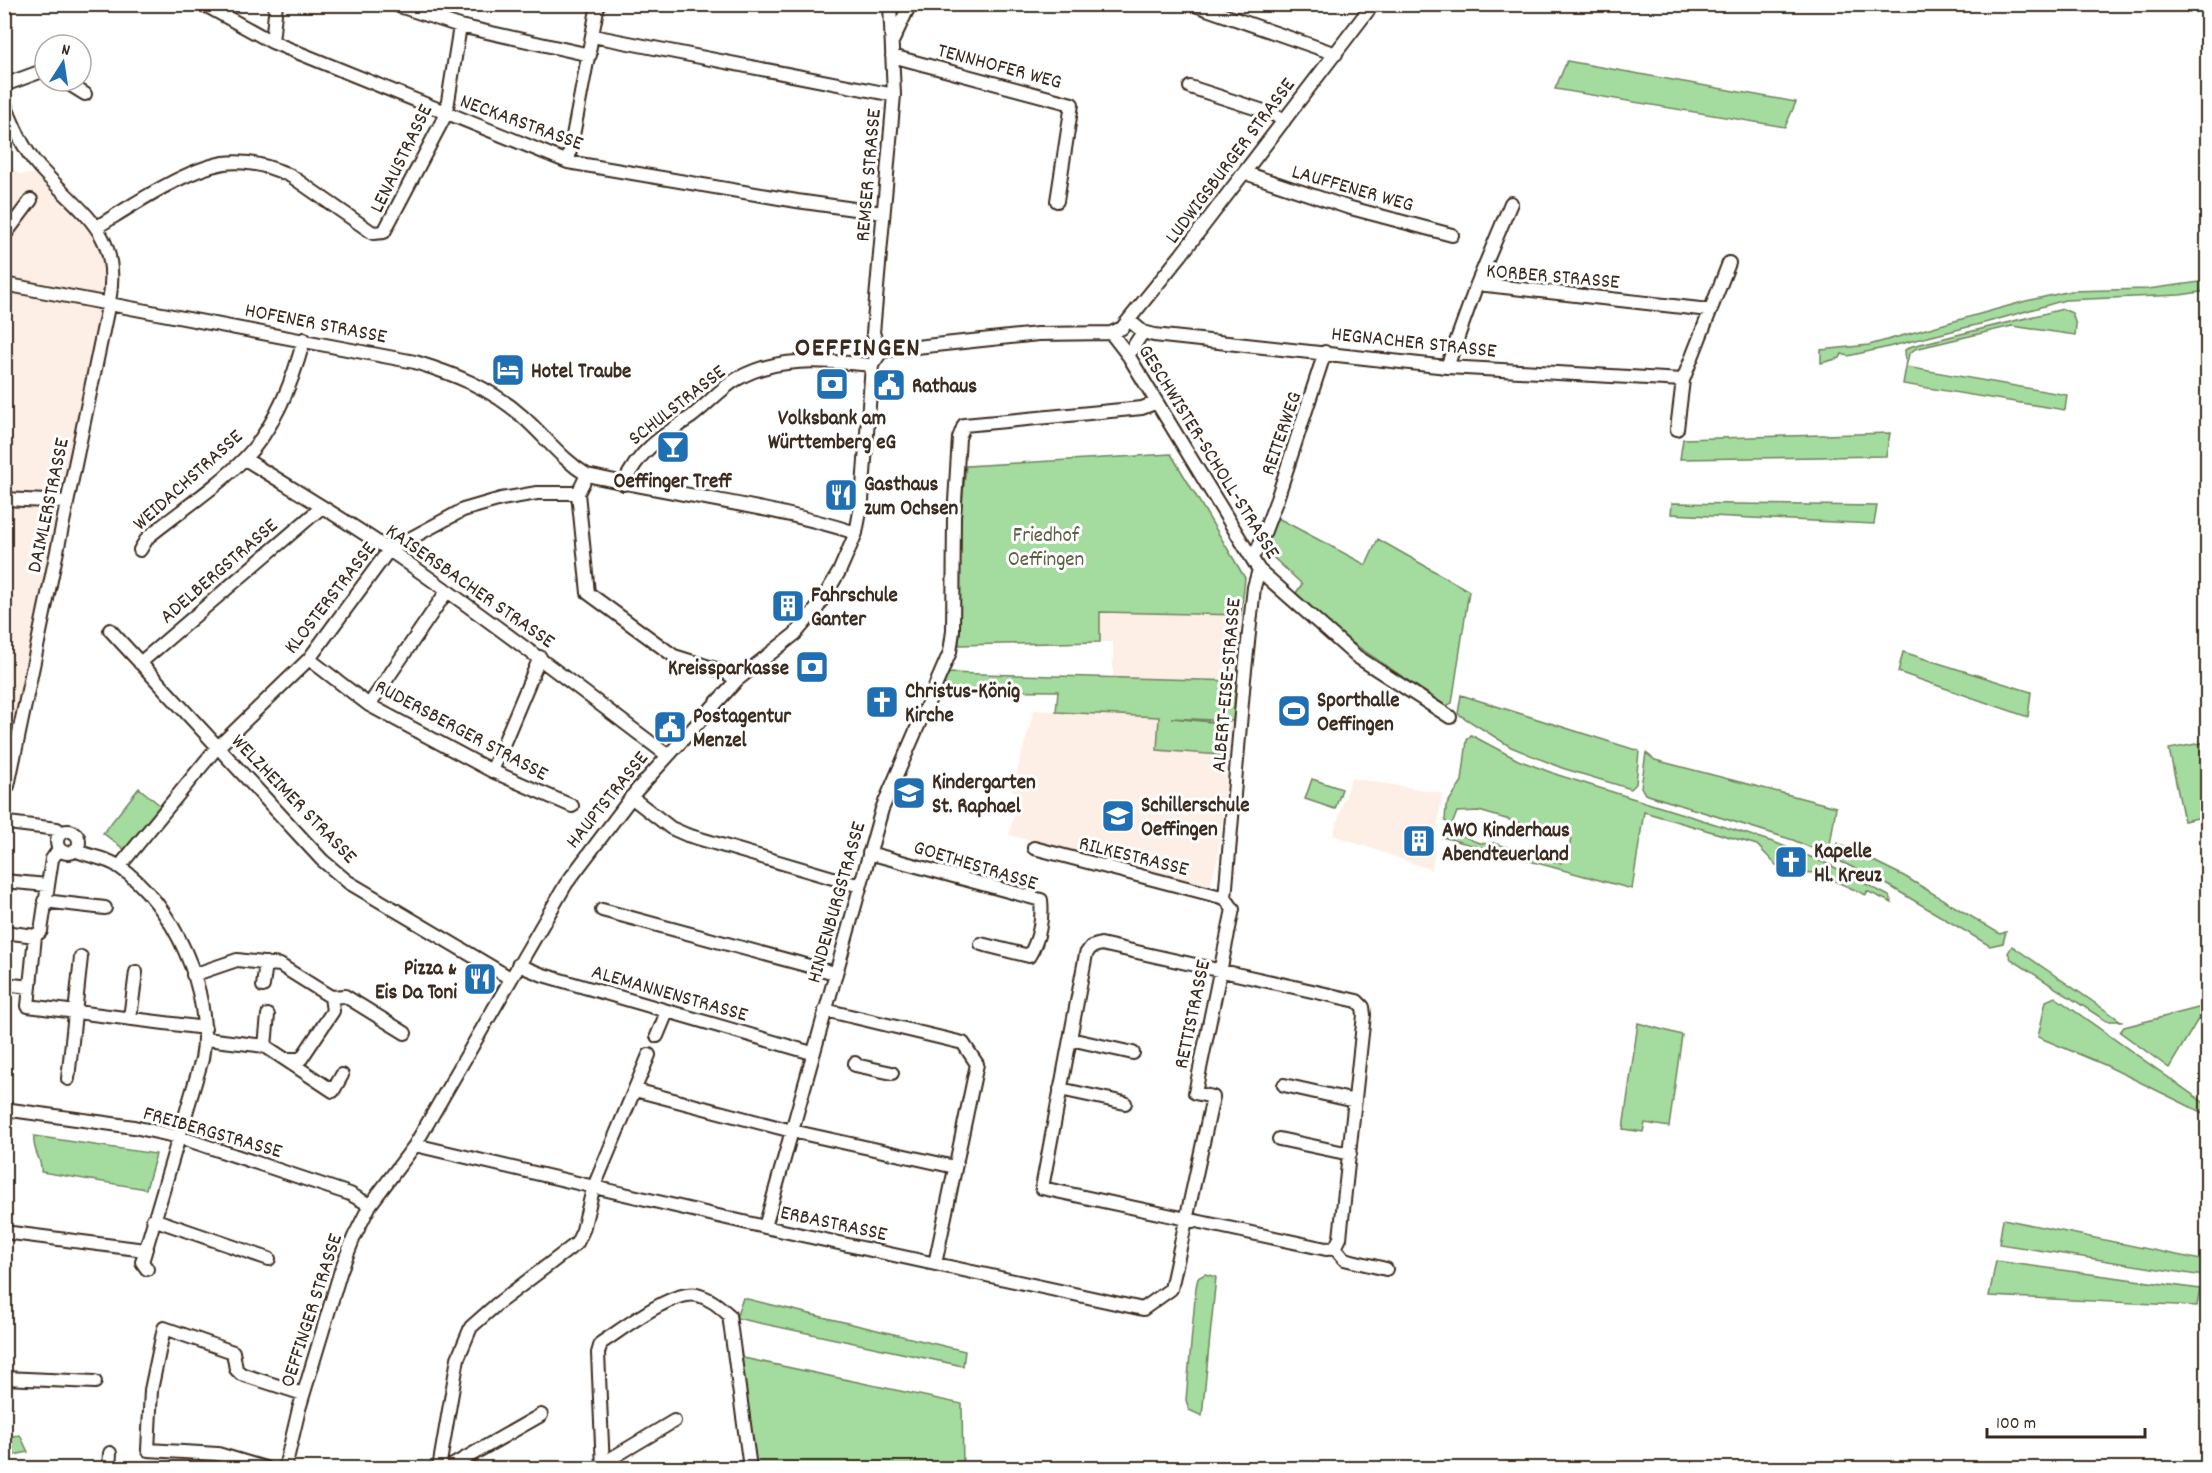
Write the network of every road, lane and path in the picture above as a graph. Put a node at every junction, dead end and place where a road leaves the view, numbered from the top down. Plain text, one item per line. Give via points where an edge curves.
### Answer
1 (203, 4) edge
2 (276, 4) edge
3 (393, 4) edge
4 (598, 4) edge
5 (890, 4) edge
6 (910, 4) edge
7 (1192, 4) edge
8 (1373, 4) edge
9 (460, 26) junction
10 (593, 36) junction
11 (272, 42) junction
12 (892, 50) junction
13 (1336, 54) junction
14 (590, 55) junction
15 (33, 74) edge
16 (4, 85) edge
17 (1190, 87) dead end
18 (894, 95) junction
19 (4, 102) edge
20 (446, 114) junction
21 (1284, 121) junction
22 (568, 162) junction
23 (1245, 173) junction
24 (31, 200) dead end
25 (1057, 201) dead end
26 (1510, 203) dead end
27 (884, 213) junction
28 (97, 227) junction
29 (1452, 235) dead end
30 (4, 236) edge
31 (1729, 263) dead end
32 (4, 284) edge
33 (1477, 284) junction
34 (109, 302) junction
35 (1709, 310) junction
36 (1130, 321) junction
37 (1143, 332) junction
38 (1111, 333) junction
39 (304, 339) junction
40 (881, 352) junction
41 (1325, 352) junction
42 (1128, 355) junction
43 (872, 365) junction
44 (1447, 366) junction
45 (1683, 380) junction
46 (1155, 402) junction
47 (1677, 429) dead end
48 (245, 459) junction
49 (587, 475) junction
50 (624, 483) junction
51 (578, 493) junction
52 (4, 499) edge
53 (66, 502) junction
54 (322, 507) junction
55 (856, 533) junction
56 (140, 550) dead end
57 (389, 550) junction
58 (1251, 557) junction
59 (1258, 570) junction
60 (447, 591) junction
61 (110, 630) dead end
62 (540, 657) junction
63 (309, 658) junction
64 (140, 663) junction
65 (737, 680) junction
66 (369, 705) junction
67 (1450, 717) dead end
68 (216, 748) junction
69 (668, 755) junction
70 (492, 771) junction
71 (8, 786) dead end
72 (631, 797) junction
73 (572, 806) dead end
74 (8, 823) dead end
75 (62, 833) junction
76 (1034, 848) dead end
77 (59, 849) junction
78 (75, 850) junction
79 (869, 853) junction
80 (119, 867) junction
81 (4, 881) edge
82 (47, 885) junction
83 (860, 886) junction
84 (1225, 898) junction
85 (44, 901) junction
86 (105, 908) dead end
87 (602, 910) dead end
88 (4, 932) edge
89 (35, 936) junction
90 (981, 944) dead end
91 (81, 957) dead end
92 (266, 963) junction
93 (518, 965) junction
94 (136, 972) dead end
95 (1220, 972) junction
96 (835, 973) junction
97 (193, 975) junction
98 (510, 978) junction
99 (4, 984) edge
100 (263, 986) dead end
101 (30, 987) junction
102 (331, 997) junction
103 (825, 1010) junction
104 (667, 1012) junction
105 (77, 1013) junction
106 (268, 1015) dead end
107 (129, 1018) junction
108 (205, 1033) junction
109 (405, 1033) dead end
110 (657, 1036) dead end
111 (1070, 1039) junction
112 (265, 1046) junction
113 (812, 1053) junction
114 (1133, 1053) dead end
115 (649, 1055) dead end
116 (284, 1059) junction
117 (855, 1063) dead end
118 (892, 1073) dead end
119 (342, 1075) dead end
120 (68, 1079) dead end
121 (1284, 1085) dead end
122 (1060, 1089) junction
123 (635, 1090) junction
124 (1356, 1101) junction
125 (1125, 1103) dead end
126 (4, 1108) edge
127 (792, 1131) junction
128 (179, 1137) junction
129 (1279, 1139) dead end
130 (416, 1145) junction
131 (1350, 1154) junction
132 (956, 1167) junction
133 (593, 1189) junction
134 (370, 1205) junction
135 (153, 1219) junction
136 (1187, 1219) junction
137 (765, 1227) junction
138 (4, 1232) edge
139 (1335, 1248) junction
140 (145, 1250) junction
141 (269, 1259) dead end
142 (935, 1264) junction
143 (147, 1269) dead end
144 (1386, 1269) dead end
145 (4, 1378) edge
146 (95, 1382) dead end
147 (303, 1394) junction
148 (541, 1415) dead end
149 (674, 1421) dead end
150 (110, 1453) dead end
151 (603, 1466) edge
152 (109, 1468) edge
153 (265, 1468) edge
154 (285, 1468) edge
155 (440, 1468) edge
156 (448, 1468) edge
157 (750, 1468) edge

1 - 11 street, NECKARSTRASSE
2 - 11 street
3 - 9 street
4 - 10 street
5 - 12 street
6 - 12 street, REMSER STRASSE
7 - 13 street
8 - 13 street, LUDWIGSBURGER STRASSE
9 - 14 street
9 - 20 street, LENAUSTRASSE
10 - 14 street
10 - 18 street
11 - 20 street, NECKARSTRASSE
12 - 18 street, REMSER STRASSE
12 - 25 street, TENNHOFER WEG via 1072,104
13 - 21 street, LUDWIGSBURGER STRASSE
14 - 22 street
15 - 16 street
17 - 21 street
18 - 27 street, REMSER STRASSE
19 - 28 street, DAIMLERSTRASSE via 22,142 38,165
20 - 22 street, NECKARSTRASSE
20 - 28 street, LENAUSTRASSE via 381,233 373,233 291,176 247,164 223,164 176,181
21 - 23 street, LUDWIGSBURGER STRASSE
22 - 27 street, NECKARSTRASSE
23 - 29 street, LAUFFENER WEG via 1347,207
23 - 36 street, LUDWIGSBURGER STRASSE
24 - 30 street
26 - 33 street
27 - 40 street, REMSER STRASSE via 873,333
28 - 34 street, DAIMLERSTRASSE via 113,266
31 - 35 street
32 - 34 street, HOFENER STRASSE
33 - 35 street, KORBER STRASSE
33 - 44 street, KORBER STRASSE
34 - 39 street, HOFENER STRASSE
34 - 53 street, DAIMLERSTRASSE
35 - 45 street
36 - 37 street
36 - 38 street, LUDWIGSBURGER STRASSE
37 - 41 street, HEGNACHER STRASSE
37 - 42 street
38 - 40 street via 1038,334
38 - 42 street, GESCHWISTER-SCHOLL-STRASSE
39 - 48 street, WEIDACHSTRASSE via 282,403
39 - 49 street, HOFENER STRASSE via 415,362 469,381 522,416 569,464
40 - 43 street
41 - 44 street, HEGNACHER STRASSE
41 - 58 street, REITERWEG via 1277,500 1258,549
42 - 46 street, GESCHWISTER-SCHOLL-STRASSE
43 - 50 street, SCHULSTRASSE via 789,362 752,372 720,391 646,449
43 - 55 street, HAUPTSTRASSE
44 - 45 street, HEGNACHER STRASSE
45 - 47 street
46 - 58 street, GESCHWISTER-SCHOLL-STRASSE
46 - 79 street, HINDENBURGSTRASSE via 1142,408 964,425 959,438 954,516 950,652 882,809
48 - 54 street, KAISERSBACHER STRASSE
48 - 56 street, WEIDACHSTRASSE via 148,537
49 - 50 street
49 - 51 street
50 - 55 street via 776,512
51 - 57 street, KLOSTERSTRASSE via 537,493 463,510
51 - 65 street via 588,593 674,656 725,672
52 - 53 street
53 - 71 street, DAIMLERSTRASSE
54 - 57 street, KAISERSBACHER STRASSE
54 - 64 street, ADELBERGSTRASSE
55 - 65 street, HAUPTSTRASSE via 818,608 795,634
57 - 60 street, KAISERSBACHER STRASSE
57 - 63 street, KLOSTERSTRASSE
58 - 59 street, GESCHWISTER-SCHOLL-STRASSE
59 - 67 street, GESCHWISTER-SCHOLL-STRASSE via 1356,656
59 - 84 street, ALBERT-EISE-STRASSE
60 - 62 street, KAISERSBACHER STRASSE
60 - 66 street
61 - 64 street, WELZHEIMER STRASSE
62 - 69 street, KAISERSBACHER STRASSE
62 - 70 street
63 - 66 street, RUDERSBERGER STRASSE
63 - 68 street, KLOSTERSTRASSE
64 - 68 street, WELZHEIMER STRASSE
65 - 69 street, HAUPTSTRASSE
66 - 70 street, RUDERSBERGER STRASSE
68 - 80 street, KLOSTERSTRASSE
68 - 98 street, WELZHEIMER STRASSE via 322,860 348,882
69 - 72 street, HAUPTSTRASSE
70 - 73 street, RUDERSBERGER STRASSE
72 - 83 street via 671,828 687,835
72 - 93 street, HAUPTSTRASSE via 583,858
74 - 75 street via 57,829
75 - 77 street via 58,838
75 - 78 street via 76,835
76 - 84 street, RILKESTRASSE
77 - 78 street
77 - 82 street via 52,858
78 - 80 street
79 - 83 street, HINDENBURGSTRASSE
79 - 90 street, GOETHESTRASSE via 1041,900 1036,946 1029,956
80 - 97 street via 157,901
81 - 82 street
82 - 85 street
83 - 96 street, HINDENBURGSTRASSE
84 - 95 street, RETTISTRASSE via 1233,909
85 - 86 street
85 - 89 street via 41,931
87 - 96 street
88 - 89 street
89 - 101 street
91 - 105 street
92 - 97 street via 237,960
92 - 100 street
92 - 102 street via 280,965
93 - 98 street, HAUPTSTRASSE
93 - 104 street, ALEMANNENSTRASSE
94 - 107 street
95 - 111 street via 1101,944 1091,947 1086,954
95 - 124 street via 1357,1001 1364,1015
95 - 136 street, RETTISTRASSE via 1195,1093 1213,1097
96 - 103 street, HINDENBURGSTRASSE
97 - 108 street
98 - 130 street, HAUPTSTRASSE
99 - 101 street
101 - 105 street via 28,1006
102 - 109 street via 345,996
102 - 116 street via 333,1011 302,1059
103 - 113 street, HINDENBURGSTRASSE
103 - 132 street via 963,1043 977,1064
104 - 110 street
104 - 113 street, ALEMANNENSTRASSE
105 - 107 street
105 - 120 street
106 - 112 street
107 - 108 street
108 - 112 street
108 - 128 street
111 - 114 street
111 - 122 street
112 - 116 street
113 - 127 street, HINDENBURGSTRASSE
115 - 123 street
116 - 119 street via 333,1091
117 - 118 street
121 - 124 street
122 - 125 street
122 - 136 street via 1042,1188
123 - 127 street
123 - 133 street
124 - 131 street
126 - 128 street, FREIBERGSTRASSE
127 - 132 street
127 - 137 street, HINDENBURGSTRASSE
128 - 134 street, FREIBERGSTRASSE via 350,1194
128 - 135 street
129 - 131 street
130 - 133 street, ERBASTRASSE
130 - 134 street, OEFFINGER STRASSE
131 - 139 street via 1340,1238
132 - 142 street
133 - 137 street, ERBASTRASSE
133 - 155 street via 577,1243 482,1316 464,1341
134 - 147 street, OEFFINGER STRASSE via 341,1270
135 - 140 street
135 - 141 street
136 - 139 street
136 - 142 street, ERBASTRASSE via 1171,1288 1143,1309
137 - 142 street, ERBASTRASSE
138 - 140 street
139 - 144 street via 1344,1259
140 - 143 street via 142,1262
145 - 146 street
147 - 153 street via 241,1374 233,1352 164,1328 151,1390 148,1450 218,1454
147 - 154 street, OEFFINGER STRASSE
148 - 156 street
149 - 151 street
150 - 152 street
151 - 157 street via 598,1353 601,1343 679,1295 696,1294 714,1301 729,1315

